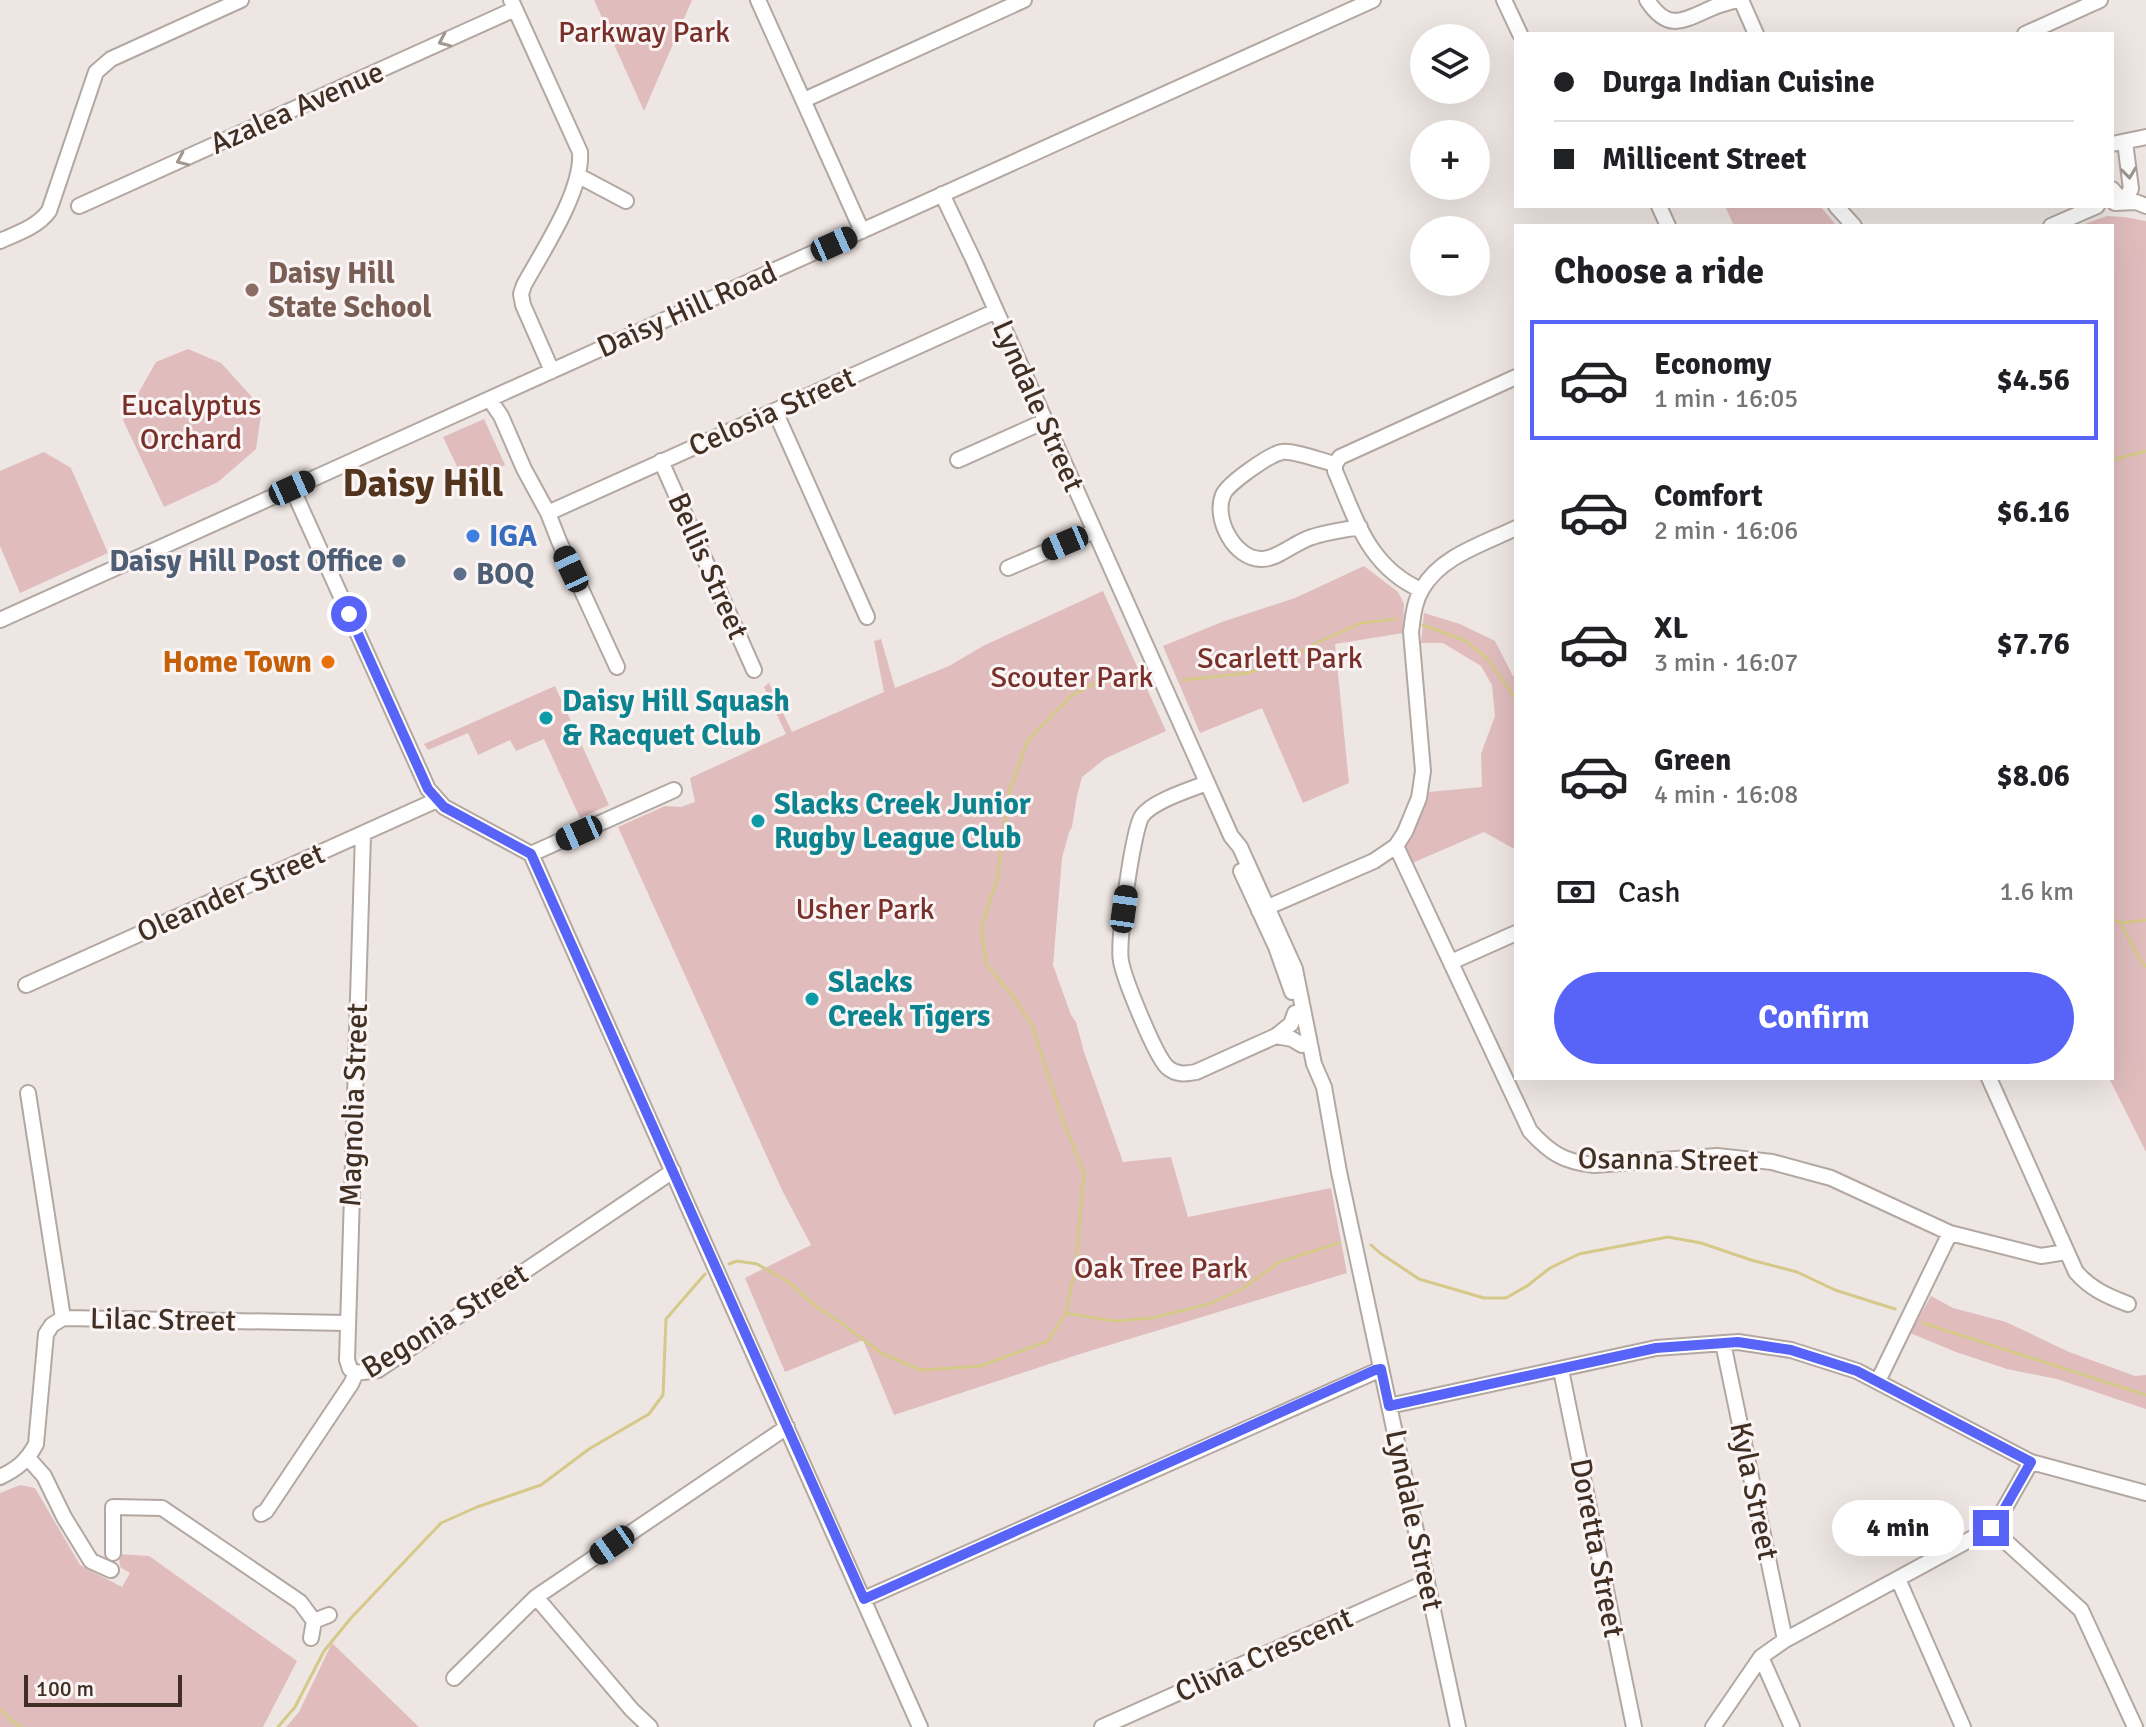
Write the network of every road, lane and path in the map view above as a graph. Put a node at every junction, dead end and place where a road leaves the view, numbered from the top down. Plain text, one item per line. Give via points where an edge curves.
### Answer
1 (241, 0) edge
2 (758, 0) edge
3 (1024, 0) edge
4 (1373, 0) edge
5 (1504, 0) edge
6 (1647, 0) edge
7 (1739, 0) edge
8 (2100, 0) edge
9 (513, 5) edge
10 (1350, 5) edge
11 (1519, 32) edge
12 (1755, 32) edge
13 (2029, 32) edge
14 (804, 100) junction
15 (2146, 137) edge
16 (2119, 143) edge
17 (579, 176) junction
18 (942, 194) junction
19 (626, 201) dead end
20 (2117, 203) edge
21 (79, 206) dead end
22 (2146, 206) edge
23 (1838, 208) edge
24 (2092, 208) edge
25 (1852, 224) edge
26 (2056, 224) edge
27 (862, 231) junction
28 (0, 241) edge
29 (996, 311) junction
30 (552, 371) junction
31 (1514, 378) edge
32 (490, 400) junction
33 (775, 411) junction
34 (1045, 421) junction
35 (958, 460) dead end
36 (661, 461) junction
37 (1335, 464) junction
38 (292, 488) junction
39 (548, 513) junction
40 (1360, 527) junction
41 (1094, 531) junction
42 (1514, 535) edge
43 (1008, 568) dead end
44 (1421, 590) junction
45 (867, 617) dead end
46 (0, 620) edge
47 (617, 667) dead end
48 (754, 670) dead end
49 (1207, 783) junction
50 (674, 790) dead end
51 (437, 800) junction
52 (363, 834) junction
53 (1396, 846) junction
54 (531, 854) junction
55 (1264, 909) junction
56 (1514, 934) edge
57 (1451, 962) junction
58 (26, 985) dead end
59 (1295, 1013) junction
60 (1276, 1036) junction
61 (1302, 1045) junction
62 (1512, 1078) edge
63 (1990, 1080) edge
64 (28, 1093) dead end
65 (673, 1171) junction
66 (1339, 1172) junction
67 (1950, 1233) junction
68 (2066, 1252) junction
69 (2128, 1304) dead end
70 (63, 1318) junction
71 (347, 1323) junction
72 (1723, 1343) junction
73 (1381, 1369) junction
74 (1561, 1370) junction
75 (356, 1373) junction
76 (1878, 1381) junction
77 (1389, 1406) junction
78 (787, 1427) junction
79 (28, 1458) junction
80 (2031, 1462) junction
81 (0, 1477) edge
82 (2146, 1493) edge
83 (261, 1514) dead end
84 (1991, 1528) junction
85 (113, 1553) dead end
86 (111, 1570) dead end
87 (1898, 1579) junction
88 (1427, 1582) junction
89 (536, 1597) junction
90 (864, 1599) junction
91 (329, 1615) dead end
92 (314, 1621) junction
93 (311, 1638) dead end
94 (1785, 1640) junction
95 (1761, 1657) junction
96 (454, 1678) dead end
97 (650, 1727) edge
98 (920, 1727) edge
99 (1102, 1727) edge
100 (1458, 1727) edge
101 (1634, 1727) edge
102 (1713, 1727) edge
103 (1792, 1727) edge
104 (1963, 1727) edge
105 (2135, 1727) edge

1 - 28 street via 111,59 96,72 49,211 43,220
2 - 14 street
3 - 14 street
4 - 10 street, Daisy Hill Road
5 - 11 street
6 - 7 street via 1659,16 1674,22
7 - 12 street
8 - 13 street
9 - 17 street via 580,152
9 -> 21 street, Azalea Avenue
10 - 18 street, Daisy Hill Road
14 - 27 street
15 - 16 street
16 -> 20 street via 2131,189
17 - 19 street
17 - 30 street via 521,294
18 - 27 street, Daisy Hill Road
18 - 29 street, Lyndale Street
20 - 22 street
23 - 25 street
24 - 26 street
27 - 30 street, Daisy Hill Road
29 - 33 street, Celosia Street
29 - 34 street, Lyndale Street
30 - 32 street, Daisy Hill Road
31 - 37 street via 1340,457
32 - 38 street, Daisy Hill Road
32 - 39 street
33 - 36 street, Celosia Street
33 - 45 street
34 - 35 street
34 - 41 street, Lyndale Street
36 - 39 street, Celosia Street
36 - 48 street, Bellis Street
37 - 40 street
37 - 40 street via 1294,452 1272,456 1231,483 1220,507 1223,522 1234,546 1249,558 1264,560 1310,537
38 - 46 street, Daisy Hill Road
38 - 51 street
39 - 47 street
40 - 44 street via 1379,560
41 - 43 street
41 - 49 street, Lyndale Street
42 - 44 street via 1458,555 1436,570
44 - 53 street via 1411,632 1423,771 1419,798
49 - 55 street, Lyndale Street
49 - 60 street via 1149,809 1137,825 1120,959 1169,1069 1183,1075 1196,1072
50 - 54 street
51 - 52 street, Oleander Street
51 - 54 street
52 - 58 street, Oleander Street
52 - 71 street, Magnolia Street
53 - 55 street via 1374,861
53 - 57 street, Osanna Street
54 - 65 street
55 - 59 street, Lyndale Street via 1290,982
55 - 66 street, Lyndale Street via 1300,983
56 - 57 street
57 - 62 street, Osanna Street
59 - 60 street
59 - 61 street, Lyndale Street
60 - 61 street
61 - 66 street, Lyndale Street
62 - 67 street, Osanna Street via 1530,1131 1559,1157 1594,1165 1717,1156 1772,1162 1831,1178
63 - 68 street
64 - 70 street, Lilac Street
65 - 75 street, Begonia Street via 378,1370
65 - 78 street
66 - 73 street, Lyndale Street
67 - 68 street, Osanna Street via 2041,1256
67 - 76 street
68 - 69 street via 2086,1283
70 - 71 street, Lilac Street
70 - 79 street via 46,1334 36,1444
71 - 75 street, Magnolia Street via 347,1360
72 - 74 street via 1656,1348
72 - 76 street via 1791,1350
72 - 94 street, Kyla Street
73 - 77 street, Lyndale Street
73 - 90 street
74 - 77 street
74 - 101 street, Doretta Street
75 - 83 street, Begonia Street
76 - 80 street
77 - 88 street, Lyndale Street
78 - 89 street
78 - 90 street
79 - 81 street
79 - 86 street via 44,1476 91,1561
80 - 82 street
80 - 84 street
84 - 87 street
84 - 105 street via 2081,1610
85 - 92 street via 113,1507 162,1508 300,1602
87 - 94 street
87 - 104 street
88 - 99 street, Clivia Crescent
88 - 100 street, Lyndale Street
89 - 96 street
89 - 97 street
90 - 98 street
91 - 92 street
92 - 93 street
94 - 95 street
95 - 102 street
95 - 103 street

